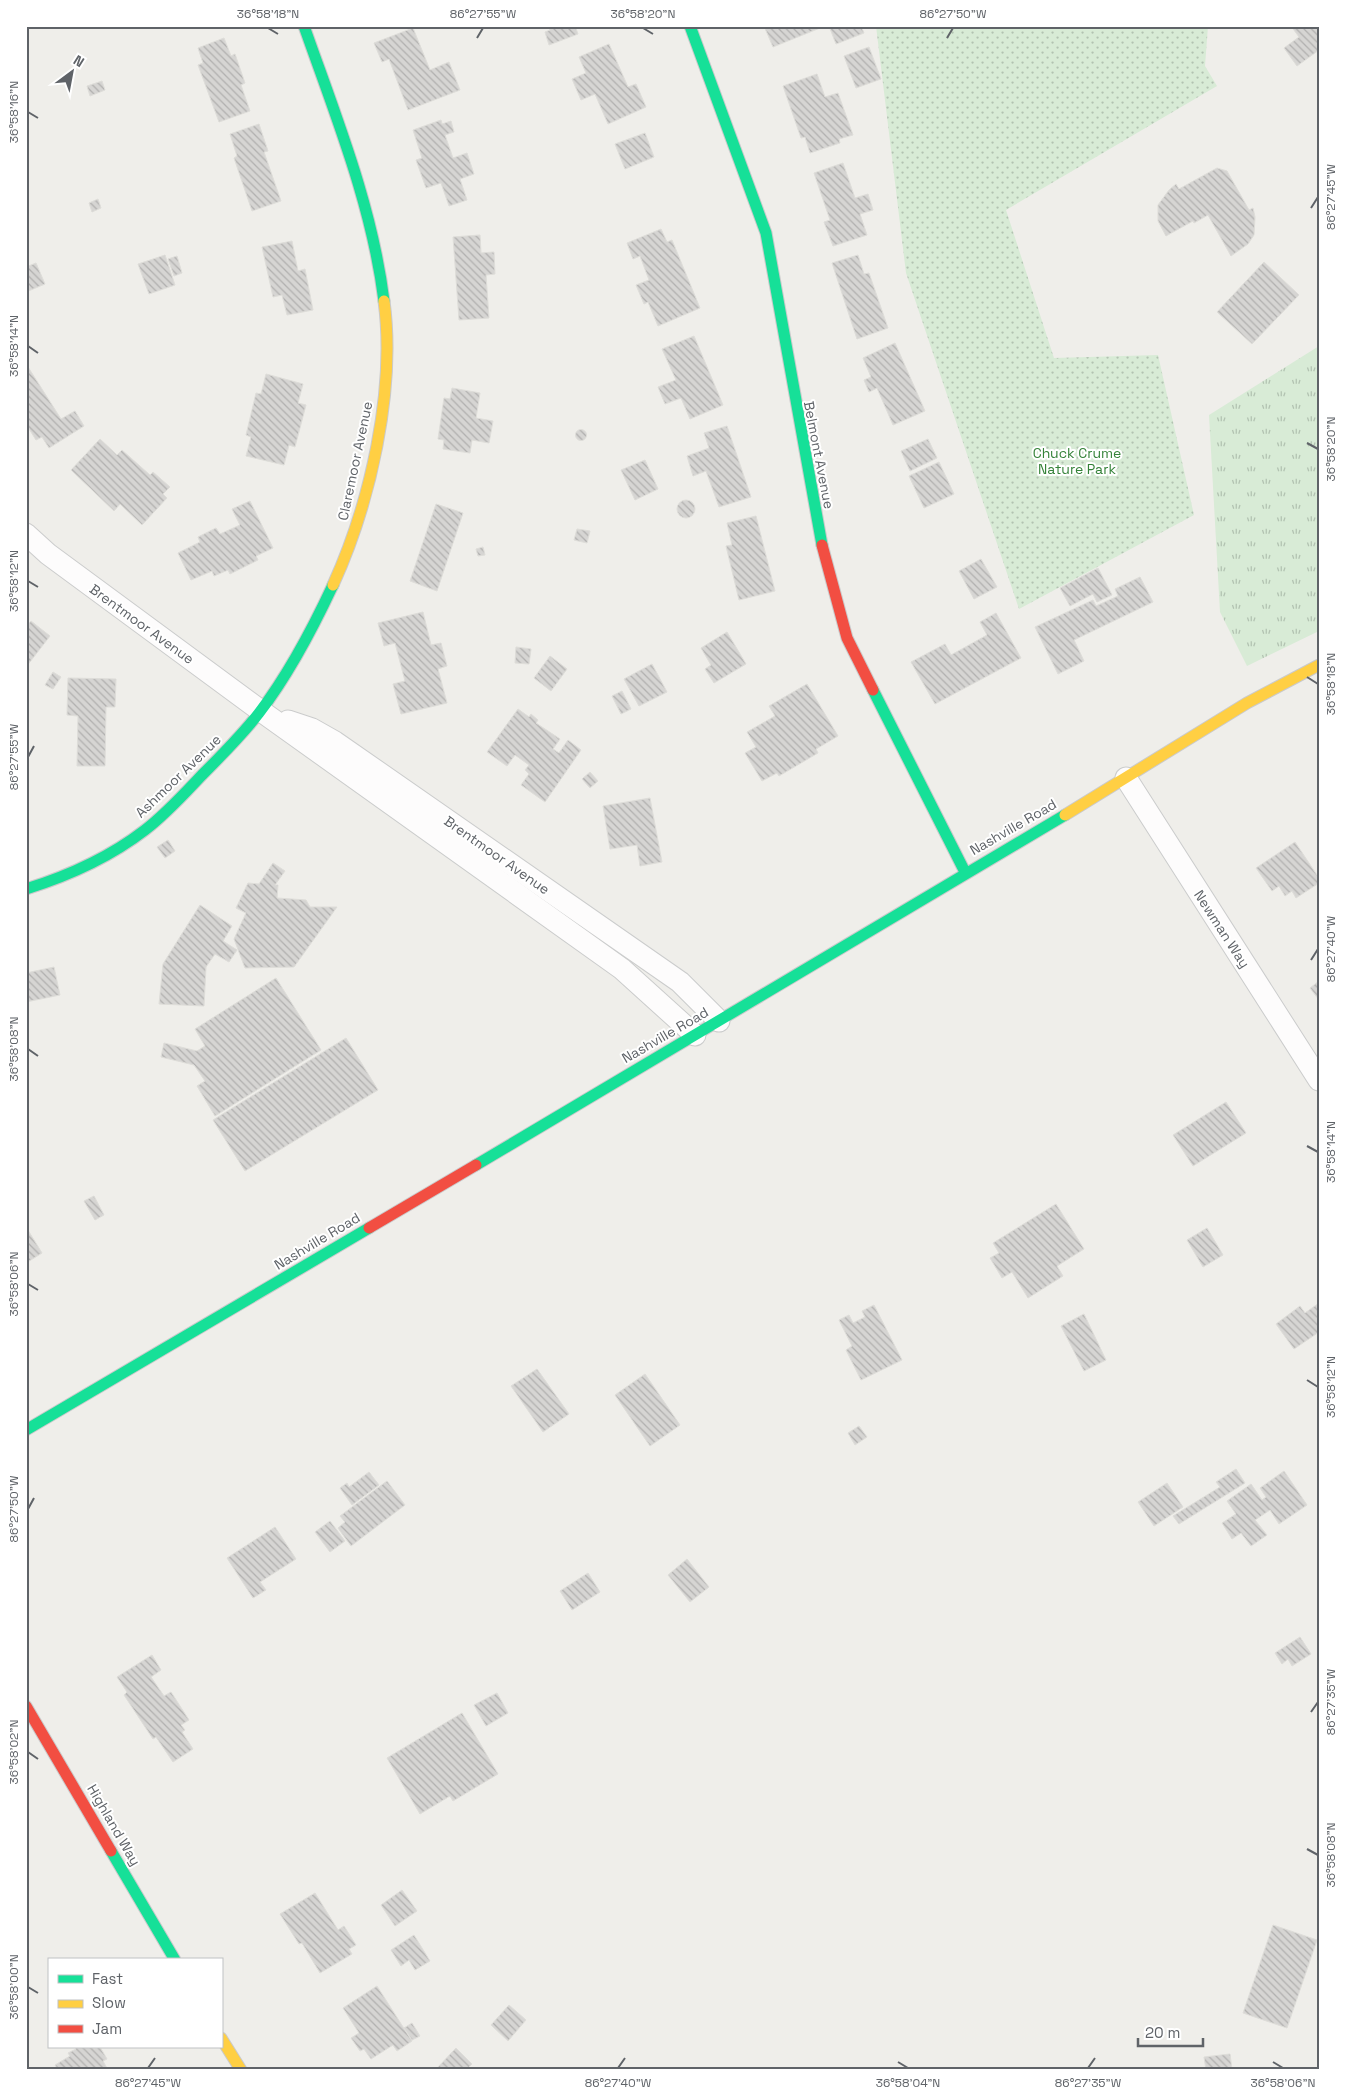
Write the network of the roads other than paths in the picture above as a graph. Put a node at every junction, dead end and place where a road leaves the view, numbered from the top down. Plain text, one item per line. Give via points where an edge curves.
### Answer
1 (304, 26) edge
2 (690, 26) edge
3 (26, 534) edge
4 (1319, 665) edge
5 (261, 711) junction
6 (1126, 778) junction
7 (965, 872) junction
8 (26, 889) edge
9 (719, 1021) junction
10 (695, 1035) junction
11 (1319, 1080) edge
12 (26, 1430) edge
13 (26, 1706) edge
14 (174, 1958) edge
15 (222, 2040) edge
16 (241, 2070) edge

1 - 5 street, Claremoor Avenue via 341,127 380,263 385,310 383,400 367,488 342,567 311,632
2 - 7 street, Belmont Avenue via 766,233 812,500 847,638
3 - 5 street, Brentmoor Avenue via 48,554
4 - 6 street, Nashville Road via 1248,703
5 - 8 street, Ashmoor Avenue via 175,803 144,830 94,861 52,882
5 - 9 street, Brentmoor Avenue via 312,729 335,742 680,982
5 - 10 street, Brentmoor Avenue via 622,969
6 - 7 street, Nashville Road
6 - 11 street, Newman Way
7 - 9 street, Nashville Road
9 - 10 street, Nashville Road
10 - 12 street, Nashville Road
13 - 14 street, Highland Way
15 - 16 street

